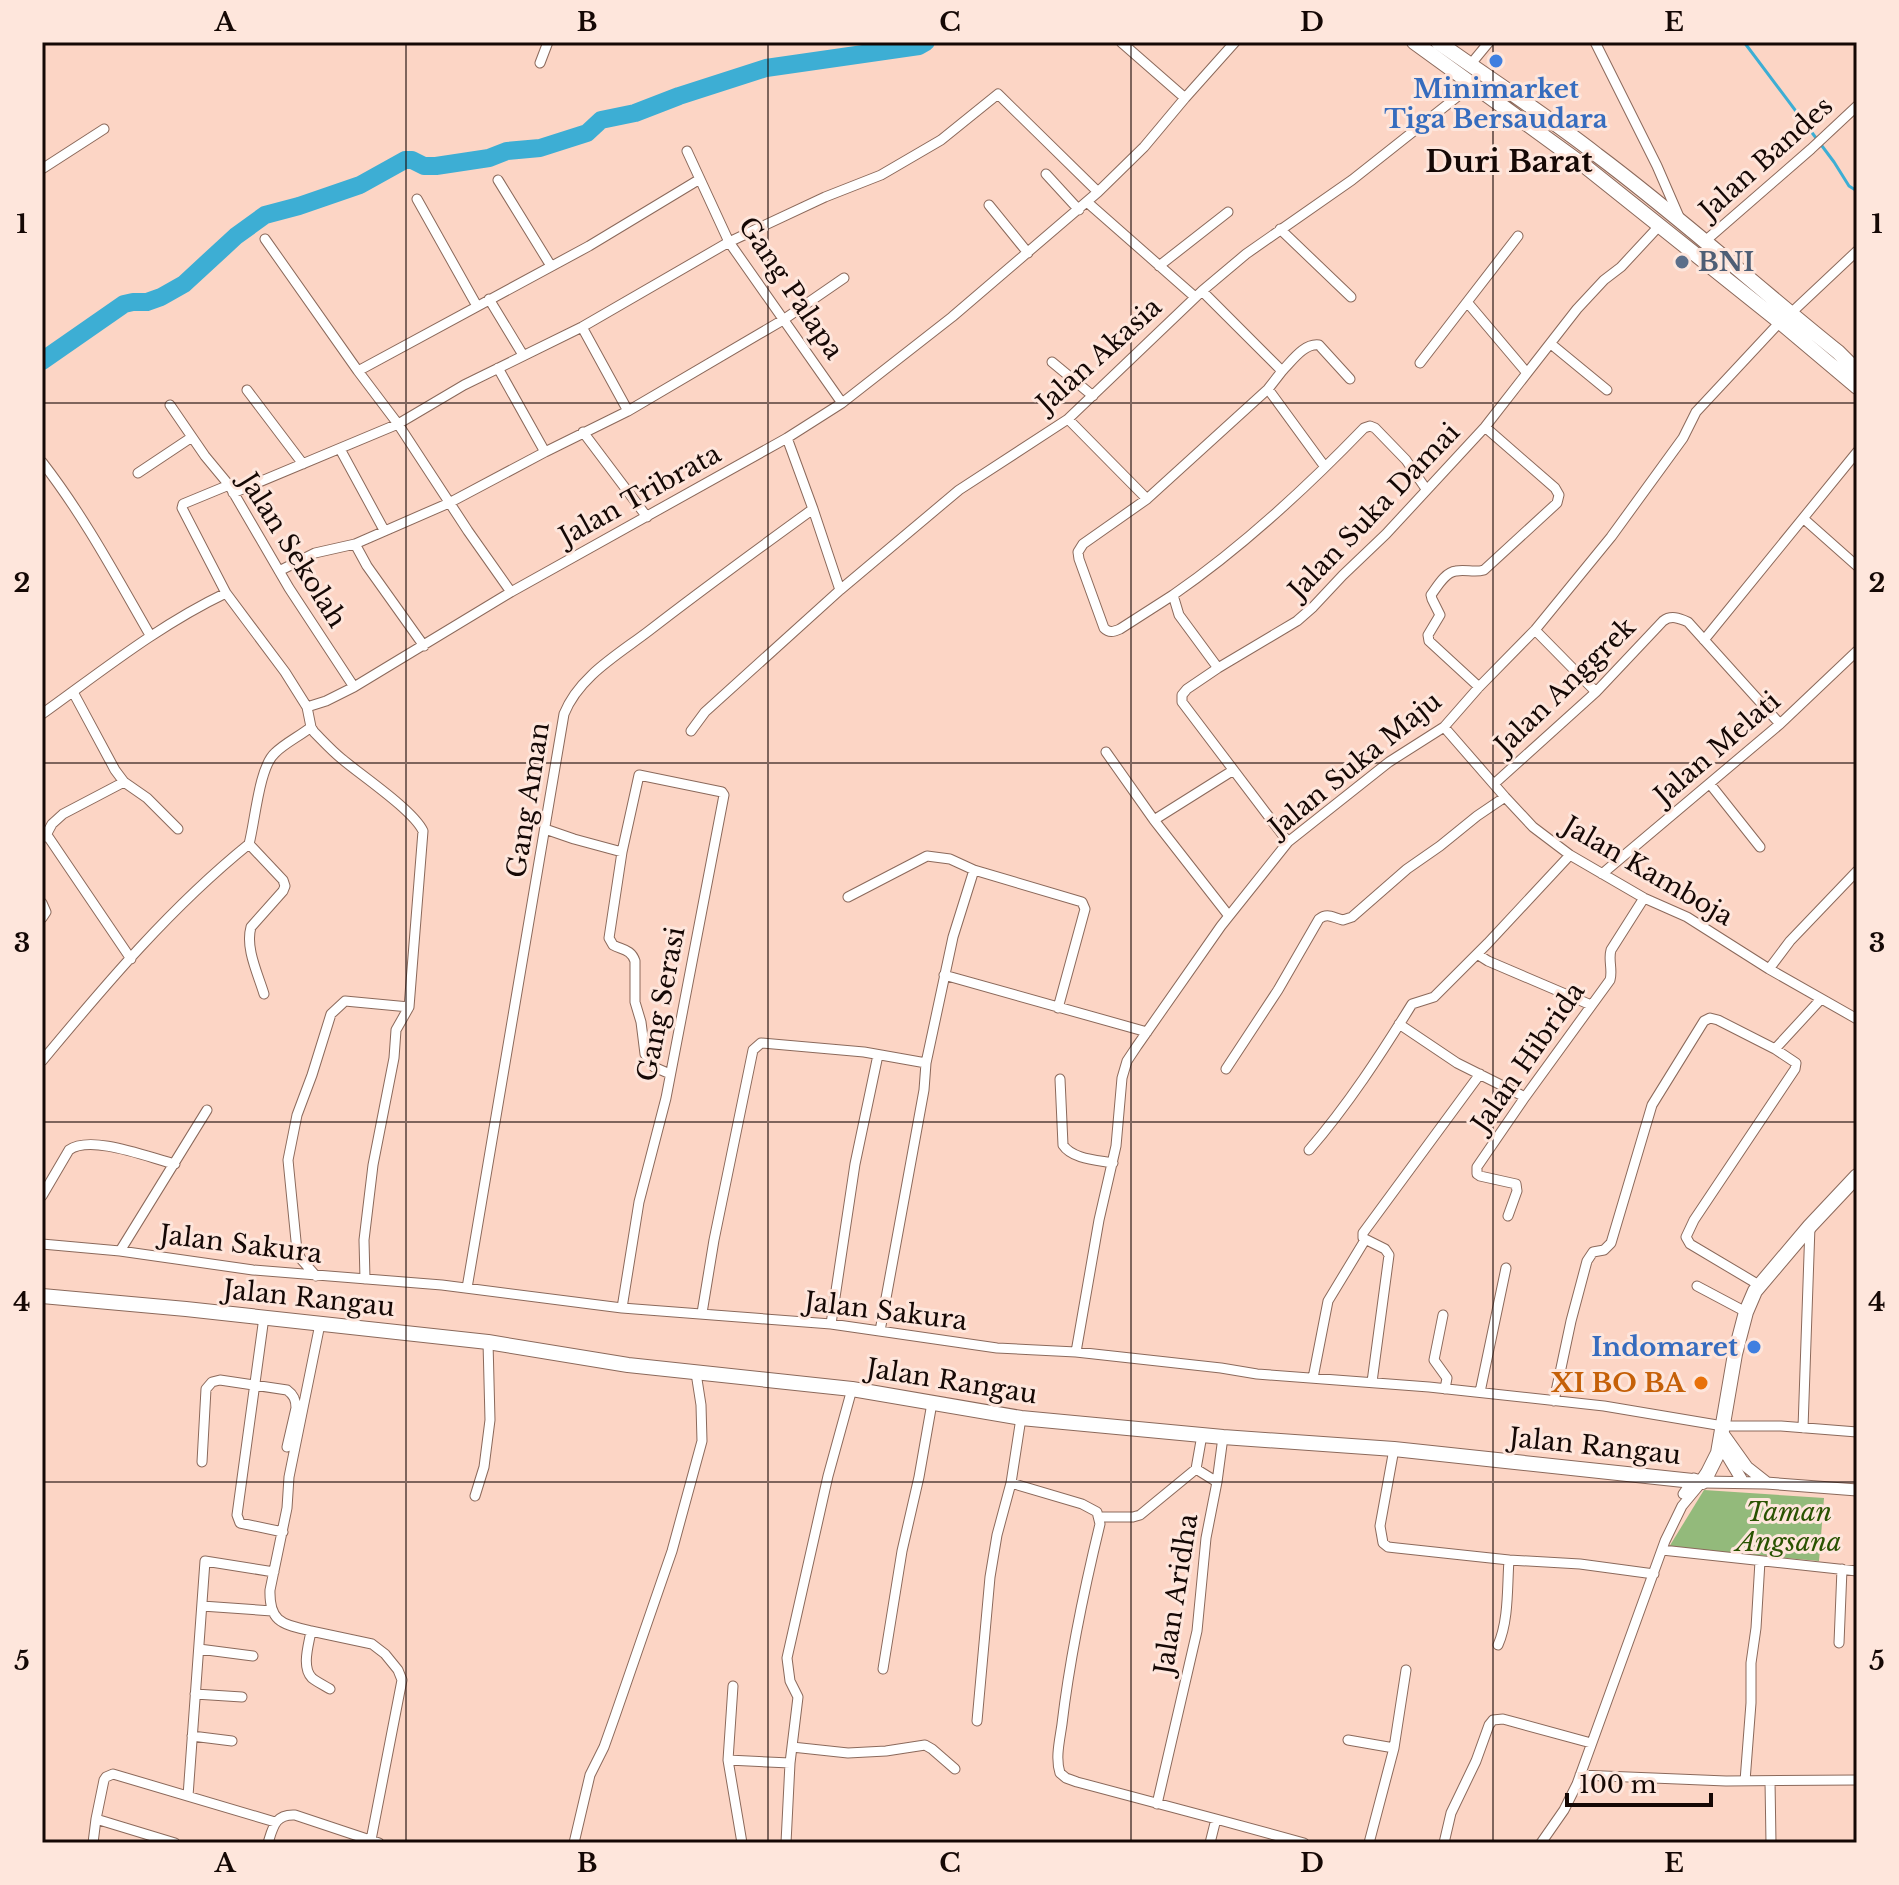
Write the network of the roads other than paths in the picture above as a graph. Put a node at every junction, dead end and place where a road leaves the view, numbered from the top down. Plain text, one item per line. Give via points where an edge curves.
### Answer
1 (548, 42) edge
2 (1121, 42) edge
3 (1235, 42) edge
4 (1414, 42) edge
5 (1438, 42) edge
6 (1489, 42) edge
7 (1595, 42) edge
8 (540, 63) dead end
9 (1470, 65) junction
10 (1472, 85) junction
11 (1185, 98) junction
12 (1857, 106) edge
13 (104, 129) dead end
14 (687, 151) dead end
15 (42, 169) edge
16 (1046, 174) dead end
17 (700, 179) junction
18 (498, 180) dead end
19 (1098, 192) junction
20 (417, 199) dead end
21 (1087, 202) junction
22 (989, 205) dead end
23 (1079, 210) junction
24 (1228, 212) dead end
25 (1681, 220) junction
26 (1660, 225) junction
27 (1280, 229) junction
28 (1518, 236) dead end
29 (265, 239) dead end
30 (729, 242) junction
31 (1704, 242) junction
32 (1857, 251) edge
33 (1028, 253) junction
34 (551, 266) junction
35 (1159, 266) junction
36 (844, 278) dead end
37 (1748, 288) junction
38 (1198, 294) junction
39 (1351, 297) dead end
40 (489, 299) junction
41 (1467, 302) junction
42 (477, 306) junction
43 (1785, 318) junction
44 (783, 320) junction
45 (582, 327) junction
46 (1551, 344) junction
47 (523, 355) junction
48 (1052, 362) dead end
49 (1420, 363) dead end
50 (498, 368) junction
51 (358, 371) junction
52 (1282, 371) junction
53 (1857, 371) edge
54 (1527, 373) junction
55 (1350, 379) dead end
56 (1857, 387) edge
57 (1268, 389) junction
58 (247, 390) dead end
59 (1607, 390) dead end
60 (1093, 396) junction
61 (842, 403) junction
62 (170, 405) dead end
63 (628, 411) junction
64 (1068, 419) junction
65 (398, 424) junction
66 (1485, 427) junction
67 (583, 432) junction
68 (192, 437) junction
69 (787, 438) junction
70 (340, 449) junction
71 (545, 452) junction
72 (1857, 452) edge
73 (42, 462) edge
74 (303, 464) junction
75 (1325, 467) junction
76 (138, 473) dead end
77 (231, 489) junction
78 (1426, 489) junction
79 (1147, 499) junction
80 (449, 503) junction
81 (813, 509) junction
82 (647, 517) junction
83 (1804, 519) junction
84 (384, 530) junction
85 (355, 544) junction
86 (1857, 566) edge
87 (279, 571) junction
88 (840, 590) junction
89 (511, 592) junction
90 (226, 593) junction
91 (1173, 595) junction
92 (1535, 630) junction
93 (150, 635) junction
94 (1704, 640) junction
95 (424, 646) junction
96 (1856, 655) edge
97 (1218, 668) junction
98 (354, 687) junction
99 (1479, 687) junction
100 (73, 692) junction
101 (1596, 692) junction
102 (307, 707) junction
103 (42, 714) edge
104 (1780, 724) junction
105 (311, 727) junction
106 (1444, 727) junction
107 (691, 731) dead end
108 (1106, 752) dead end
109 (1232, 771) junction
110 (124, 782) junction
111 (1494, 784) junction
112 (1710, 784) junction
113 (1505, 797) junction
114 (1154, 820) junction
115 (178, 829) dead end
116 (545, 829) junction
117 (45, 837) edge
118 (1288, 842) junction
119 (249, 844) junction
120 (1760, 847) dead end
121 (622, 852) junction
122 (1570, 855) junction
123 (974, 870) junction
124 (1857, 871) edge
125 (1602, 874) junction
126 (848, 897) dead end
127 (1644, 898) junction
128 (42, 903) edge
129 (1229, 916) junction
130 (42, 918) edge
131 (1477, 954) junction
132 (131, 959) junction
133 (1769, 969) junction
134 (944, 975) junction
135 (264, 994) dead end
136 (1821, 999) junction
137 (1591, 1005) junction
138 (409, 1007) junction
139 (1058, 1008) junction
140 (1857, 1019) edge
141 (1399, 1024) junction
142 (1147, 1032) junction
143 (1775, 1049) junction
144 (878, 1055) junction
145 (42, 1061) edge
146 (926, 1063) junction
147 (1226, 1069) dead end
148 (670, 1074) junction
149 (1480, 1074) junction
150 (1060, 1079) dead end
151 (1525, 1097) junction
152 (207, 1110) dead end
153 (1309, 1150) dead end
154 (1113, 1163) junction
155 (175, 1164) junction
156 (1857, 1176) edge
157 (42, 1196) edge
158 (1508, 1216) dead end
159 (1810, 1226) junction
160 (1365, 1240) junction
161 (42, 1244) edge
162 (120, 1251) junction
163 (1506, 1268) dead end
164 (316, 1276) junction
165 (365, 1279) junction
166 (1759, 1285) junction
167 (1697, 1286) dead end
168 (467, 1288) junction
169 (42, 1296) edge
170 (622, 1308) junction
171 (1746, 1312) junction
172 (702, 1313) junction
173 (1443, 1315) dead end
174 (264, 1317) junction
175 (320, 1324) junction
176 (831, 1324) junction
177 (880, 1331) junction
178 (488, 1342) junction
179 (1076, 1352) junction
180 (696, 1373) junction
181 (1313, 1378) junction
182 (1372, 1382) junction
183 (254, 1386) junction
184 (852, 1389) junction
185 (1445, 1389) junction
186 (1480, 1392) junction
187 (1554, 1401) junction
188 (932, 1403) junction
189 (1021, 1418) junction
190 (1803, 1428) junction
191 (1857, 1432) edge
192 (1721, 1433) junction
193 (1202, 1435) junction
194 (1223, 1437) junction
195 (287, 1447) dead end
196 (1394, 1449) junction
197 (202, 1462) dead end
198 (1196, 1469) junction
199 (1217, 1482) junction
200 (1687, 1482) junction
201 (1743, 1482) junction
202 (1011, 1483) junction
203 (1766, 1483) junction
204 (1857, 1490) edge
205 (475, 1496) dead end
206 (1682, 1506) junction
207 (1099, 1517) junction
208 (283, 1532) junction
209 (1662, 1550) junction
210 (1509, 1560) junction
211 (1760, 1561) junction
212 (1842, 1569) junction
213 (1857, 1571) edge
214 (274, 1572) junction
215 (1654, 1574) junction
216 (202, 1606) junction
217 (272, 1611) junction
218 (311, 1631) junction
219 (1839, 1643) dead end
220 (1498, 1645) dead end
221 (199, 1649) junction
222 (253, 1656) dead end
223 (883, 1669) dead end
224 (1406, 1670) dead end
225 (733, 1686) dead end
226 (330, 1689) dead end
227 (195, 1694) junction
228 (242, 1697) dead end
229 (977, 1721) dead end
230 (192, 1736) junction
231 (1348, 1740) dead end
232 (232, 1741) dead end
233 (1591, 1743) junction
234 (792, 1747) junction
235 (1394, 1748) junction
236 (728, 1760) junction
237 (790, 1763) junction
238 (955, 1769) dead end
239 (1580, 1775) junction
240 (1857, 1780) edge
241 (1745, 1781) junction
242 (1770, 1781) junction
243 (188, 1796) junction
244 (1157, 1804) junction
245 (96, 1819) junction
246 (1216, 1819) junction
247 (275, 1822) junction
248 (375, 1842) edge
249 (93, 1843) edge
250 (175, 1843) edge
251 (268, 1843) edge
252 (574, 1843) edge
253 (742, 1843) edge
254 (786, 1843) edge
255 (1210, 1843) edge
256 (1304, 1843) edge
257 (1369, 1843) edge
258 (1444, 1843) edge
259 (1541, 1843) edge
260 (1771, 1843) edge

1 - 8 street
2 - 11 street
3 - 11 street, Jalan Tribrata
4 - 10 main road
5 - 9 main road
6 - 9 street
7 - 25 street
9 - 25 main road
10 - 26 main road
10 - 27 street, Jalan Akasia
11 - 19 street, Jalan Tribrata
12 - 31 street, Jalan Bandes
13 - 15 street
14 - 17 street, Gang Palapa
16 - 23 street
17 - 30 street, Gang Palapa
17 - 34 street
18 - 34 street
19 - 21 street, Jalan Tribrata
19 - 30 street via 998,94 941,140 881,175
20 - 42 street
21 - 23 street, Jalan Tribrata
21 - 35 street
22 - 33 street
23 - 33 street, Jalan Tribrata
24 - 35 street
25 - 31 main road
26 - 37 main road
26 - 46 street, Jalan Suka Damai via 1577,309
27 - 38 street, Jalan Akasia
27 - 39 street
28 - 41 street
29 - 51 street
30 - 44 street, Gang Palapa
30 - 45 street
31 - 37 main road
32 - 43 street, Jalan Suka Maju
33 - 61 street, Jalan Tribrata
34 - 40 street
35 - 38 street
36 - 44 street
37 - 43 main road
38 - 52 street
38 - 60 street, Jalan Akasia
40 - 42 street
40 - 47 street
41 - 49 street
41 - 54 street
42 - 51 street
43 - 53 main road via 1838,352
43 - 56 main road
43 - 92 street, Jalan Suka Maju via 1696,412 1611,537
44 - 61 street, Gang Palapa
44 - 63 street
45 - 47 street
45 - 63 street
46 - 54 street, Jalan Suka Damai
46 - 59 street
47 - 50 street
48 - 60 street
50 - 65 street
50 - 71 street
51 - 65 street
52 - 55 street via 1315,344
52 - 57 street
54 - 66 street, Jalan Suka Damai
57 - 75 street
57 - 79 street
58 - 74 street
60 - 64 street, Jalan Akasia
61 - 69 street, Jalan Tribrata
62 - 68 street, Jalan Sekolah
63 - 67 street
64 - 79 street
64 - 88 street, Jalan Akasia via 959,490
65 - 70 street
65 - 80 street
66 - 78 street, Jalan Suka Damai
66 - 99 street via 1559,495 1557,503 1484,570 1450,572 1431,595 1440,615 1429,641
67 - 71 street
67 - 82 street
68 - 76 street
68 - 77 street, Jalan Sekolah
69 - 81 street
69 - 82 street, Jalan Tribrata
70 - 74 street
70 - 84 street
71 - 80 street
72 - 83 street
73 - 93 street via 75,507
74 - 77 street
75 - 78 street via 1364,428 1372,427
75 - 91 street
77 - 87 street, Jalan Sekolah
77 - 90 street via 192,499 182,508
78 - 97 street, Jalan Suka Damai via 1297,621
79 - 91 street via 1083,544 1079,559 1106,630 1120,629
80 - 84 street
80 - 89 street
81 - 88 street
81 - 116 street, Gang Aman via 702,589 575,693 564,714
82 - 89 street, Jalan Tribrata
83 - 86 street
83 - 94 street
84 - 85 street
85 - 87 street via 315,553
85 - 95 street
87 - 98 street, Jalan Sekolah
88 - 107 street, Jalan Akasia via 705,712
89 - 95 street, Jalan Tribrata
90 - 93 street
90 - 102 street
91 - 97 street via 1179,615
92 - 99 street, Jalan Suka Maju
92 - 101 street
93 - 100 street
94 - 101 street, Jalan Anggrek via 1688,622 1666,619
94 - 104 street, Jalan Anggrek
95 - 98 street, Jalan Tribrata
96 - 104 street, Jalan Melati
97 - 109 street, Jalan Suka Damai via 1187,689 1181,701
98 - 102 street, Jalan Tribrata
99 - 106 street, Jalan Suka Maju
100 - 103 street
100 - 110 street
101 - 111 street, Jalan Anggrek
102 - 105 street
104 - 112 street, Jalan Melati
105 - 119 street via 268,762
105 - 138 street via 423,831
106 - 111 street, Jalan Kamboja
106 - 118 street, Jalan Suka Maju via 1389,762
108 - 114 street
109 - 114 street
109 - 118 street, Jalan Suka Damai
110 - 115 street
110 - 117 street via 63,814
111 - 113 street, Jalan Kamboja
112 - 120 street
112 - 125 street, Jalan Melati
113 - 122 street, Jalan Kamboja
113 - 147 street via 1352,917 1323,915
114 - 129 street
116 - 121 street
116 - 168 street, Gang Aman
117 - 132 street
118 - 129 street, Jalan Suka Maju
119 - 132 street
119 - 135 street via 285,886 249,935
121 - 148 street via 609,938 635,961 635,1002 645,1054 654,1067
121 - 148 street, Gang Serasi via 639,775 724,795
122 - 125 street, Jalan Kamboja
122 - 131 street
123 - 126 street via 927,856
123 - 134 street
123 - 139 street via 1084,904
124 - 133 street
125 - 127 street, Jalan Kamboja
127 - 133 street, Jalan Kamboja via 1687,917
127 - 137 street, Jalan Hibrida via 1611,950 1610,980
128 - 130 street
129 - 142 street, Jalan Suka Maju
131 - 137 street
131 - 141 street via 1434,997 1412,1004
132 - 145 street
133 - 136 street, Jalan Kamboja
134 - 139 street
134 - 146 street
136 - 140 street, Jalan Kamboja
136 - 143 street
137 - 151 street, Jalan Hibrida
138 - 164 street via 345,1001 331,1014 297,1115 288,1160 297,1251
138 - 165 street via 396,1030 373,1165
139 - 142 street
141 - 149 street
141 - 153 street
142 - 154 street, Jalan Suka Maju via 1123,1070
143 - 166 street via 1794,1061 1795,1069 1686,1237
143 - 187 street via 1714,1019 1704,1021 1652,1105 1611,1243 1587,1261
144 - 146 street
144 - 172 street via 761,1043 753,1050
144 - 176 street
146 - 177 street
148 - 170 street, Gang Serasi via 639,1202
149 - 151 street
149 - 160 street via 1369,1223
150 - 154 street via 1065,1150
151 - 158 street, Jalan Hibrida via 1476,1171 1516,1184
152 - 155 street
154 - 179 street, Jalan Suka Maju
155 - 157 street via 107,1146 76,1146
155 - 162 street
156 - 159 main road
159 - 166 main road
159 - 190 street
160 - 181 street via 1328,1301
160 - 182 street via 1387,1250 1390,1259
161 - 162 street, Jalan Sakura
162 - 164 street, Jalan Sakura
163 - 186 street
164 - 165 street, Jalan Sakura
165 - 168 street, Jalan Sakura
166 - 171 main road
167 - 171 street
168 - 170 street, Jalan Sakura
169 - 174 main road, Jalan Rangau
170 - 172 street, Jalan Sakura
171 - 192 main road
172 - 176 street, Jalan Sakura
173 - 185 street via 1434,1360 1447,1378
174 - 175 main road, Jalan Rangau
174 - 183 street
175 - 178 main road, Jalan Rangau
175 - 208 street
176 - 177 street, Jalan Sakura
177 - 179 street, Jalan Sakura via 997,1348
178 - 180 main road, Jalan Rangau
178 - 205 street via 490,1420
179 - 181 street, Jalan Sakura
180 - 184 main road, Jalan Rangau
180 - 252 street via 702,1441 672,1551 590,1775
181 - 182 street, Jalan Sakura
182 - 185 street, Jalan Sakura
183 - 195 street via 287,1390 294,1396
183 - 197 street via 220,1380 208,1385
183 - 208 street via 237,1519
184 - 188 main road, Jalan Rangau
184 - 234 street via 787,1658 798,1697
185 - 186 street, Jalan Sakura
186 - 187 street, Jalan Sakura
187 - 192 street, Jalan Sakura via 1604,1406
188 - 189 main road, Jalan Rangau
188 - 223 street
189 - 193 main road, Jalan Rangau
189 - 202 street
190 - 191 street, Jalan Sakura
190 - 192 street, Jalan Sakura
192 - 200 main road via 1708,1473
192 - 201 street
192 - 203 street
193 - 194 main road, Jalan Rangau
193 - 198 street
194 - 196 main road, Jalan Rangau
194 - 199 street, Jalan Aridha
196 - 200 main road, Jalan Rangau
196 - 210 street via 1380,1526 1383,1543
198 - 199 street
198 - 207 street via 1140,1515
199 - 244 street, Jalan Aridha via 1197,1631
200 - 201 street, Jalan Rangau
200 - 206 street
200 - 206 street
201 - 203 street, Jalan Rangau
202 - 207 street via 1082,1504
202 - 229 street via 990,1577
203 - 204 street, Jalan Rangau
206 - 209 street
207 - 244 street via 1058,1768 1066,1778
208 - 214 street
209 - 211 street
209 - 215 street
210 - 215 street
210 - 220 street
211 - 212 street
211 - 241 street
212 - 213 street
212 - 219 street
214 - 216 street via 205,1561
214 - 217 street
215 - 233 street
216 - 217 street
216 - 221 street
217 - 218 street via 279,1621
218 - 226 street via 307,1669
218 - 248 street via 372,1644 401,1674
221 - 222 street
221 - 227 street
224 - 235 street
225 - 236 street
227 - 228 street
227 - 230 street
230 - 232 street
230 - 243 street
231 - 235 street
233 - 239 street
233 - 258 street via 1493,1720 1451,1813
234 - 237 street
234 - 238 street via 848,1753 925,1745
235 - 257 street
236 - 237 street
236 - 253 street
237 - 254 street
239 - 241 street
239 - 259 street
240 - 242 street
241 - 242 street
242 - 260 street
243 - 245 street via 113,1774 104,1780
243 - 247 street
244 - 246 street
245 - 249 street
245 - 250 street
246 - 255 street
246 - 256 street
247 - 248 street via 295,1815
247 - 251 street

